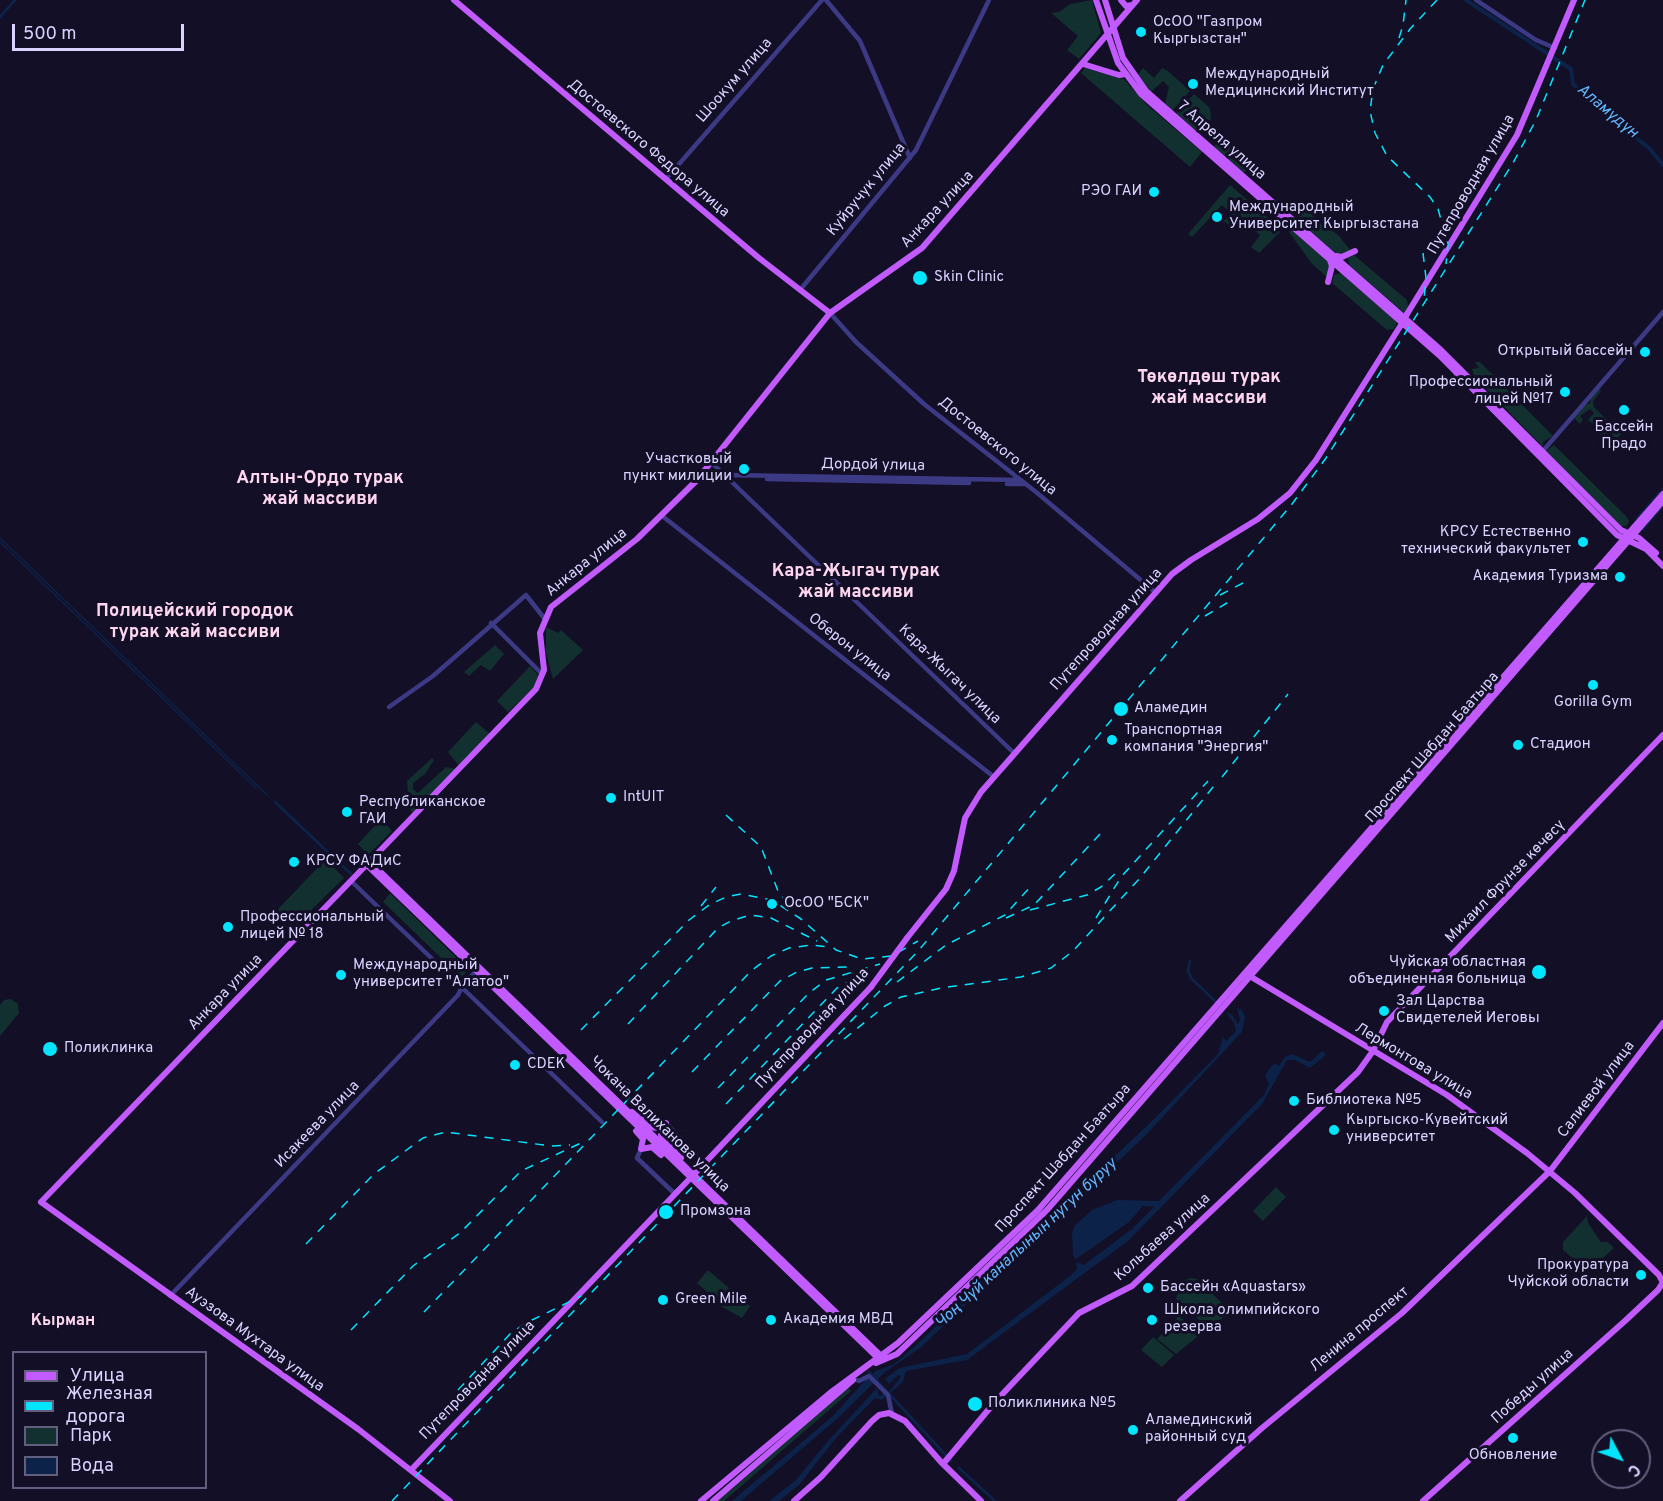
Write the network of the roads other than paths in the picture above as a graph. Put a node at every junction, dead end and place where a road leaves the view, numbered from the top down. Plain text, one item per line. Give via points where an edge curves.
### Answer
1 (454, 0) edge
2 (824, 0) edge
3 (989, 0) edge
4 (1096, 0) edge
5 (1105, 0) edge
6 (1121, 0) edge
7 (1476, 0) edge
8 (1574, 0) edge
9 (1135, 3) edge
10 (1113, 28) junction
11 (1107, 35) junction
12 (1554, 49) junction
13 (1083, 64) junction
14 (1127, 73) junction
15 (910, 158) junction
16 (666, 179) junction
17 (1332, 257) junction
18 (1346, 269) junction
19 (800, 290) junction
20 (1663, 312) edge
21 (830, 313) junction
22 (1458, 378) junction
23 (1542, 452) junction
24 (712, 463) junction
25 (729, 478) junction
26 (1014, 478) junction
27 (1022, 483) junction
28 (1663, 494) edge
29 (1663, 501) edge
30 (661, 515) junction
31 (1639, 528) junction
32 (1628, 537) junction
33 (1648, 546) junction
34 (1663, 560) edge
35 (1663, 566) edge
36 (1155, 592) junction
37 (544, 618) junction
38 (494, 625) junction
39 (542, 655) junction
40 (531, 662) junction
41 (543, 675) junction
42 (389, 707) dead end
43 (1663, 735) edge
44 (1014, 754) junction
45 (994, 777) junction
46 (368, 864) junction
47 (351, 881) junction
48 (478, 969) junction
49 (1248, 974) junction
50 (463, 985) junction
51 (1663, 1023) edge
52 (1373, 1051) junction
53 (623, 1110) junction
54 (602, 1122) dead end
55 (666, 1123) junction
56 (639, 1150) junction
57 (702, 1166) junction
58 (687, 1171) junction
59 (1550, 1171) junction
60 (676, 1193) junction
61 (41, 1202) joint
62 (1663, 1282) edge
63 (170, 1296) junction
64 (870, 1348) junction
65 (883, 1356) junction
66 (871, 1363) junction
67 (855, 1379) junction
68 (892, 1414) junction
69 (776, 1436) junction
70 (782, 1442) junction
71 (759, 1451) junction
72 (765, 1457) junction
73 (947, 1461) junction
74 (412, 1468) junction
75 (712, 1498) edge
76 (450, 1501) edge
77 (701, 1501) edge
78 (794, 1501) edge
79 (981, 1501) edge
80 (1180, 1501) edge
81 (1423, 1501) edge

1 - 16 main road, Достоевского Федора улица
2 - 15 street via 860,41
2 - 16 street, Шоокум улица
3 - 15 street, Куйручук улица via 927,131
4 - 11 main road, 7 Апреля улица
5 - 10 main road, 7 Апреля улица
6 - 9 main road via 1126,6
7 - 12 street
8 - 12 main road, Путепроводная улица
9 - 10 main road, Анкара улица
10 - 11 main road, Анкара улица
10 - 14 main road, 7 Апреля улица
11 - 13 main road, Анкара улица
11 - 14 main road, 7 Апреля улица
12 - 36 main road, Путепроводная улица, bridge via 1500,166 1316,460 1290,493 1258,519 1182,566
13 - 14 main road
13 - 21 main road, Анкара улица via 922,249
14 - 17 main road, 7 Апреля улица via 1146,99
15 - 19 street, Куйручук улица
16 - 19 main road, Достоевского Федора улица
17 - 18 main road, 7 Апреля улица
17 - 18 main road via 1352,252
17 - 18 main road via 1329,280 1334,273
18 - 22 main road, 7 Апреля улица
18 - 22 main road, 7 Апреля улица via 1440,356
19 - 21 main road, Достоевского Федора улица
20 - 23 street
21 - 24 main road, Анкара улица
21 - 26 street, Достоевского улица via 924,404
22 - 23 main road
22 - 32 main road
23 - 32 main road
24 - 25 street, Кара-Жыгач улица
24 - 30 main road, Анкара улица
25 - 26 street, Дордой улица
25 - 27 street, Дордой улица
25 - 44 street, Кара-Жыгач улица
26 - 27 street, Дордой улица
27 - 36 street, Достоевского улица
28 - 32 main road
29 - 31 main road
30 - 37 main road, Анкара улица via 555,603
30 - 45 street, Оберон улица
31 - 32 main road
31 - 33 main road via 1637,532
32 - 33 main road
32 - 35 main road
32 - 49 main road, Проспект Шабдан Баатыра
33 - 34 main road
36 - 44 main road, Путепроводная улица
37 - 38 street via 525,595
37 - 39 main road, Анкара улица via 540,633
38 - 40 street
38 - 42 street
39 - 40 street
39 - 41 main road, Анкара улица
40 - 41 street
41 - 46 main road, Анкара улица via 521,706
43 - 52 main road, Михаил Фрунзе көчөсү via 1387,1022
44 - 45 main road, Путепроводная улица
45 - 57 main road, Путепроводная улица, bridge via 965,818 946,889 871,987
46 - 47 main road, Анкара улица
46 - 48 main road, Чокана Валиханова улица
47 - 50 street
47 - 61 main road, Анкара улица
48 - 50 street, Исакеева улица
48 - 53 main road, Чокана Валиханова улица
49 - 52 main road, Лермонтова улица
49 - 65 main road, Проспект Шабдан Баатыра via 1040,1213 901,1346
50 - 54 street
50 - 63 street, Исакеева улица via 458,995
51 - 59 main road, Салиевой улица
52 - 59 main road, Лермонтова улица via 1447,1095
52 - 73 main road, Кольбаева улица via 1334,1096 1132,1286 1079,1313 994,1403
53 - 55 main road via 654,1128
53 - 56 main road via 642,1137
53 - 58 main road, Чокана Валиханова улица
55 - 57 street
55 - 58 main road via 661,1132 663,1138 680,1156
56 - 58 main road via 652,1147
56 - 60 street via 637,1158
57 - 60 main road, Путепроводная улица, bridge
58 - 64 main road, Чокана Валиханова улица
59 - 62 main road, Лермонтова улица
59 - 80 main road, Ленина проспект via 1394,1320
60 - 74 main road, Путепроводная улица
61 - 63 main road, Ауэзова Мухтара улица
62 - 81 main road, Победы улица
63 - 74 main road, Ауэзова Мухтара улица
64 - 65 main road, Чокана Валиханова улица
64 - 65 main road
64 - 66 main road
65 - 66 main road, Проспект Шабдан Баатыра
65 - 67 main road, Проспект Шабдан Баатыра
66 - 69 main road, Проспект Шабдан Баатыра
67 - 68 street via 869,1376 888,1395
67 - 70 main road, Проспект Шабдан Баатыра
68 - 73 main road via 906,1421
68 - 78 main road via 875,1418
69 - 70 main road
69 - 71 main road, Проспект Шабдан Баатыра
70 - 72 main road, Проспект Шабдан Баатыра
71 - 72 main road
71 - 75 main road, Проспект Шабдан Баатыра
72 - 75 main road, Проспект Шабдан Баатыра
73 - 79 main road
74 - 76 main road, Ауэзова Мухтара улица
75 - 77 main road, Проспект Шабдан Баатыра

